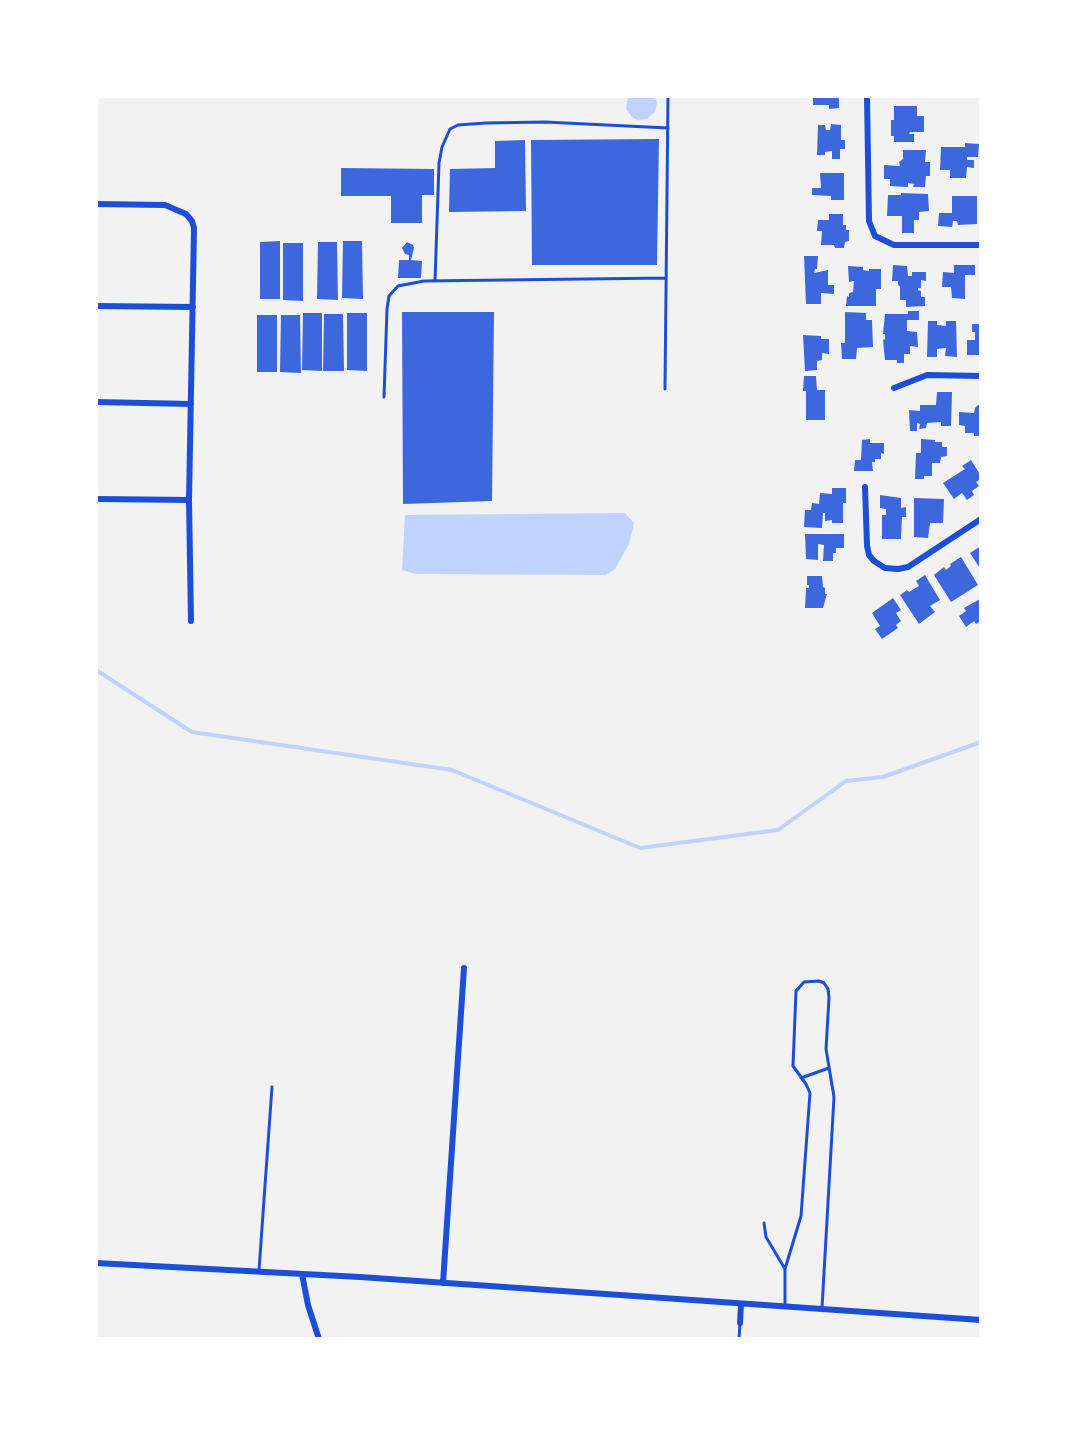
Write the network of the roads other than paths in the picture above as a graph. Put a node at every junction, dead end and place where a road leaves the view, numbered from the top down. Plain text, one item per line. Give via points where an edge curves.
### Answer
1 (668, 96) edge
2 (867, 96) edge
3 (668, 128) junction
4 (96, 204) edge
5 (981, 244) edge
6 (666, 278) junction
7 (435, 281) junction
8 (96, 306) edge
9 (193, 307) junction
10 (981, 376) edge
11 (894, 388) dead end
12 (665, 389) dead end
13 (384, 397) dead end
14 (96, 402) edge
15 (191, 404) junction
16 (865, 487) dead end
17 (96, 499) edge
18 (189, 500) junction
19 (981, 519) edge
20 (191, 621) dead end
21 (464, 968) dead end
22 (829, 1068) junction
23 (801, 1078) junction
24 (272, 1087) dead end
25 (764, 1223) dead end
26 (96, 1263) edge
27 (785, 1269) junction
28 (259, 1272) junction
29 (302, 1274) junction
30 (443, 1283) junction
31 (741, 1305) junction
32 (785, 1307) junction
33 (822, 1310) junction
34 (981, 1320) edge
35 (740, 1323) joint
36 (319, 1339) edge
37 (739, 1339) edge

1 - 3 lane
2 - 5 street via 869,221 875,236 894,245
3 - 6 lane
3 - 7 lane via 545,122 458,125 450,129 439,163
4 - 9 street via 165,205 186,214 194,228
6 - 7 lane
6 - 12 lane
7 - 13 lane via 398,286 389,297
8 - 9 street
9 - 15 street
10 - 11 street via 927,375
14 - 15 street
15 - 18 street
16 - 19 street via 869,555 885,568 908,567
17 - 18 street
18 - 20 street
21 - 30 street
22 - 23 lane
22 - 23 lane via 828,989 819,981 804,982 796,991 793,1056 793,1066
22 - 33 lane via 834,1097
23 - 27 lane via 810,1093 802,1209
24 - 28 lane
25 - 27 lane via 766,1237
26 - 28 street
27 - 32 lane
28 - 29 street
29 - 30 street
29 - 36 street
30 - 31 street
31 - 32 street
31 - 35 street
32 - 33 street
33 - 34 street
35 - 37 lane

